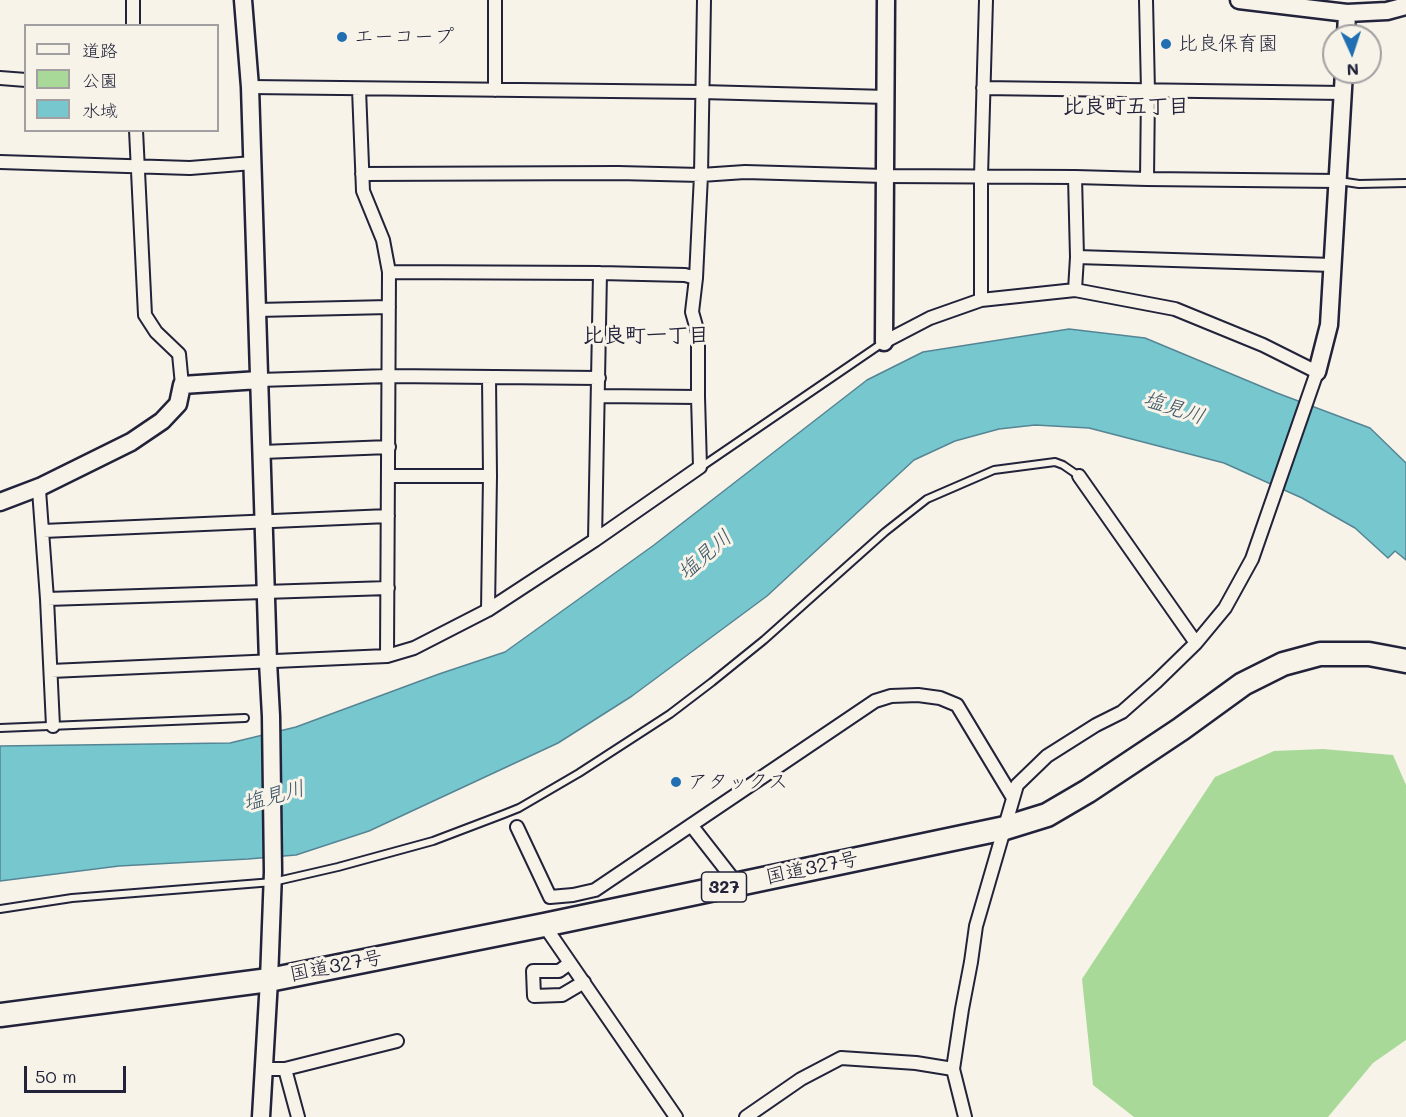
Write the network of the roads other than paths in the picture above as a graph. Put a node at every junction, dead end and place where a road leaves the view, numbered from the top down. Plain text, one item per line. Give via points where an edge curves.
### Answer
1 (133, 0) edge
2 (243, 0) edge
3 (495, 0) edge
4 (704, 0) edge
5 (886, 0) edge
6 (986, 0) edge
7 (1146, 0) edge
8 (1239, 0) edge
9 (1406, 6) edge
10 (1347, 13) junction
11 (133, 24) edge
12 (1347, 24) edge
13 (0, 78) edge
14 (24, 80) edge
15 (1343, 84) edge
16 (250, 87) junction
17 (983, 88) junction
18 (359, 89) junction
19 (495, 90) junction
20 (1148, 90) junction
21 (702, 92) junction
22 (1343, 93) junction
23 (886, 97) junction
24 (136, 132) edge
25 (0, 162) edge
26 (253, 163) junction
27 (138, 167) junction
28 (362, 174) junction
29 (701, 175) junction
30 (885, 176) junction
31 (981, 176) junction
32 (1075, 177) junction
33 (1147, 179) junction
34 (1338, 181) junction
35 (1406, 183) edge
36 (1077, 257) junction
37 (1333, 265) junction
38 (389, 272) junction
39 (600, 273) junction
40 (696, 278) junction
41 (1075, 290) junction
42 (981, 300) junction
43 (389, 307) junction
44 (257, 310) junction
45 (884, 342) junction
46 (1317, 372) junction
47 (389, 376) junction
48 (489, 377) junction
49 (599, 378) junction
50 (259, 380) junction
51 (182, 385) junction
52 (599, 396) junction
53 (698, 397) junction
54 (389, 447) junction
55 (262, 452) junction
56 (700, 467) junction
57 (388, 476) junction
58 (490, 476) junction
59 (1079, 476) joint
60 (37, 488) junction
61 (0, 502) edge
62 (388, 516) junction
63 (264, 521) junction
64 (43, 531) junction
65 (595, 540) junction
66 (388, 588) junction
67 (266, 592) junction
68 (48, 599) junction
69 (488, 610) junction
70 (1196, 643) junction
71 (387, 656) junction
72 (1406, 661) edge
73 (268, 662) junction
74 (51, 671) junction
75 (245, 718) dead end
76 (53, 726) junction
77 (0, 728) edge
78 (1013, 798) junction
79 (691, 825) junction
80 (517, 827) dead end
81 (1005, 828) junction
82 (273, 877) junction
83 (737, 884) junction
84 (0, 909) edge
85 (544, 925) junction
86 (570, 963) junction
87 (269, 980) junction
88 (584, 982) junction
89 (0, 1015) edge
90 (397, 1041) dead end
91 (264, 1069) junction
92 (285, 1069) junction
93 (953, 1069) junction
94 (261, 1117) edge
95 (298, 1117) edge
96 (676, 1117) edge
97 (746, 1117) edge
98 (965, 1117) edge

1 - 11 street
2 - 16 street
3 - 19 street
4 - 21 street
5 - 23 street
6 - 17 street
7 - 20 street
8 - 10 street
9 - 10 street
10 - 12 street
13 - 14 street
15 - 22 street
16 - 18 street
16 - 26 street
17 - 20 street
17 - 31 street
18 - 19 street
18 - 28 street
19 - 21 street
20 - 22 street
20 - 33 street
21 - 23 street
21 - 29 street
22 - 34 street
23 - 30 street
24 - 27 street
25 - 27 street
26 - 27 street
26 - 44 street
27 - 51 street via 145,315 179,354
28 - 29 street
28 - 38 street via 363,190 383,240
29 - 30 street via 745,172
29 - 40 street
30 - 31 street
30 - 45 street
31 - 32 street
31 - 42 street
32 - 33 street
32 - 36 street
33 - 34 street
34 - 35 lane
34 - 37 street
36 - 37 street
36 - 41 street
37 - 46 street via 1329,325
38 - 39 street
38 - 43 street
39 - 40 street
39 - 49 street
40 - 53 street via 692,312 698,333
41 - 42 street
41 - 46 street via 1176,309
42 - 45 street via 930,318
43 - 44 street
43 - 47 street
44 - 50 street
45 - 56 lane
46 - 70 street via 1252,559 1225,608
47 - 48 street
47 - 50 street
47 - 54 street
48 - 49 street
48 - 58 street
49 - 52 street
50 - 51 street
50 - 55 street
51 - 60 street via 178,404 162,421 131,442
52 - 53 street
52 - 65 street
53 - 56 street
54 - 55 street
54 - 57 street
55 - 63 street
56 - 65 street
57 - 58 street
57 - 62 street
58 - 69 street
59 - 70 street
59 - 82 lane via 1055,462 994,470 927,499 764,640 670,714 519,808 433,841 338,867
60 - 61 street
60 - 64 street
62 - 63 street
62 - 66 street
63 - 64 street
63 - 67 street
64 - 68 street
65 - 69 street
66 - 67 street
66 - 71 street
67 - 68 street
67 - 73 street
68 - 74 street
69 - 71 street via 414,648
70 - 78 street via 1122,712 1047,756 1017,785
71 - 73 street
72 - 81 highway, 国道327号 / 327 via 1369,654 1320,654 1283,664 1243,684 1088,791 1047,815
73 - 74 street
73 - 82 street
74 - 76 street
75 - 76 lane
76 - 77 lane
78 - 79 street via 957,705 940,698 891,696 875,701
78 - 81 street
79 - 80 street via 595,890 550,897
79 - 83 street
81 - 83 highway, 国道327号 / 327
81 - 93 street via 976,926
82 - 84 lane
82 - 87 street
83 - 85 highway, 国道327号 / 327
85 - 86 street
85 - 87 highway, 国道327号 / 327
86 - 88 street
86 - 88 street via 560,971 533,971 534,996 562,995
87 - 89 highway, 国道327号 / 327
87 - 91 street
88 - 96 street
90 - 92 street
91 - 92 street
91 - 94 street
92 - 95 street
93 - 97 street via 841,1058 801,1079
93 - 98 street

